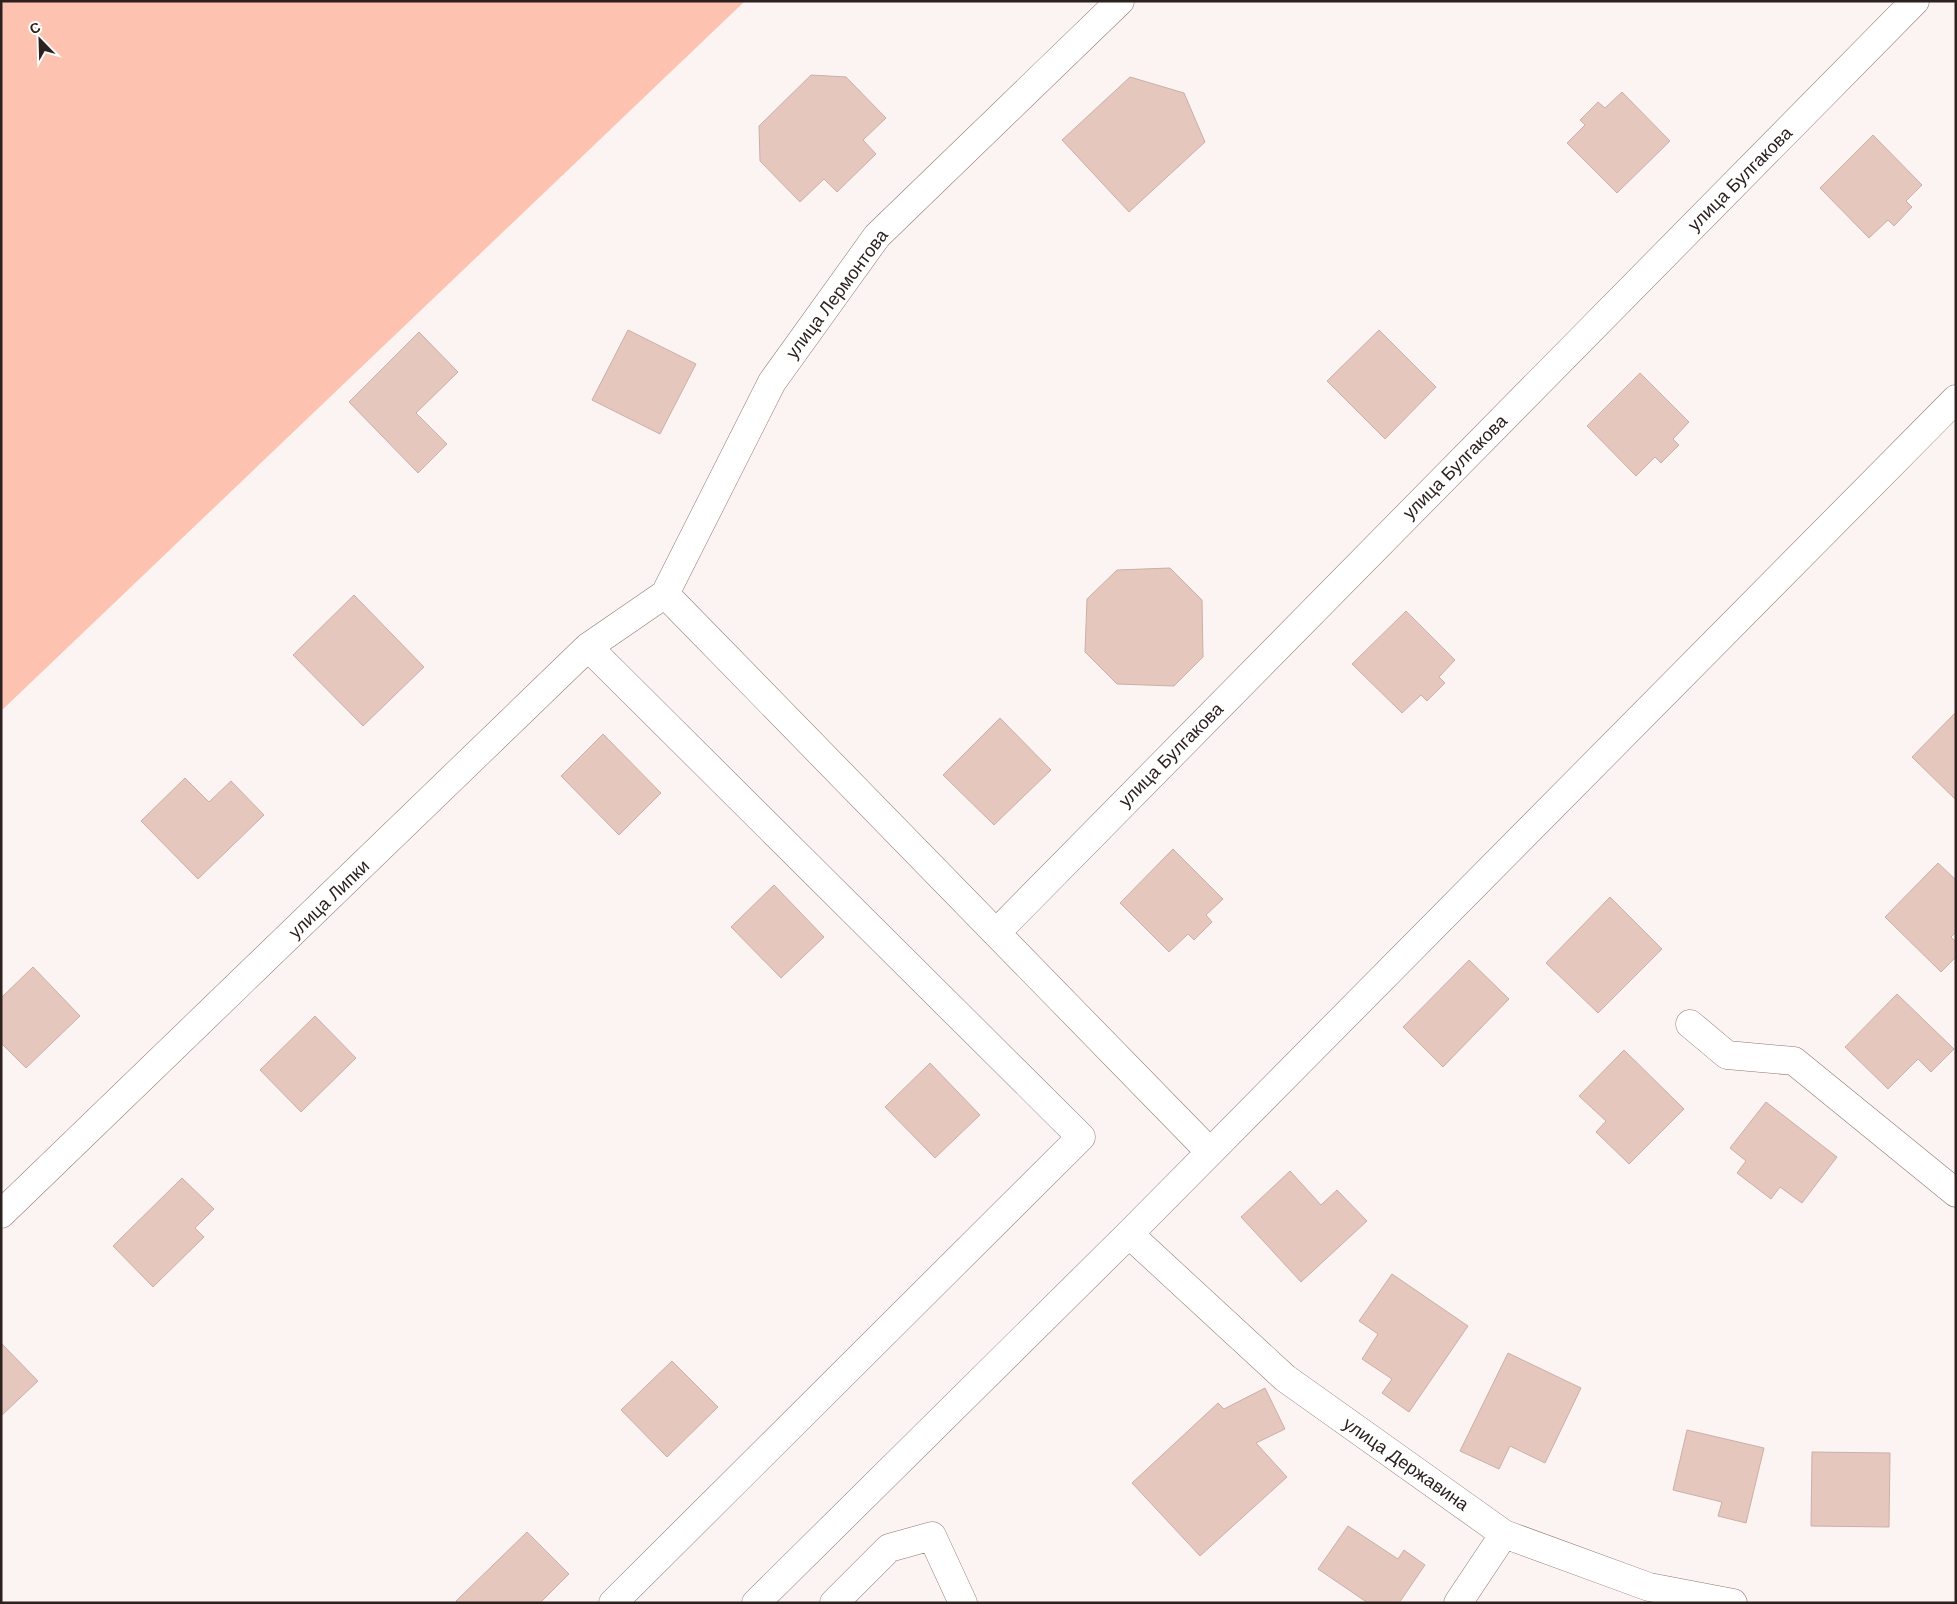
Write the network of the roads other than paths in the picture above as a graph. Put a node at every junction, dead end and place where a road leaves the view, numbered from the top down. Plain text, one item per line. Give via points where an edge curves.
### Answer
1 (1120, 1) edge
2 (1915, 1) edge
3 (1956, 399) edge
4 (665, 594) junction
5 (588, 647) junction
6 (996, 933) junction
7 (1690, 1024) dead end
8 (1210, 1152) junction
9 (1956, 1193) edge
10 (1, 1214) edge
11 (1129, 1234) junction
12 (1504, 1534) junction
13 (613, 1603) edge
14 (756, 1603) edge
15 (834, 1603) edge
16 (963, 1603) edge
17 (1458, 1603) edge
18 (1733, 1603) edge

1 - 4 street, улица Лермонтова via 877,236 772,382
2 - 6 street, улица Булгакова
3 - 8 street
4 - 5 street, улица Липки
4 - 6 street
5 - 10 street, улица Липки
5 - 13 street via 1081,1137
6 - 8 street
7 - 9 street via 1727,1054 1794,1061
8 - 11 street
11 - 12 street, улица Державина via 1285,1378
11 - 14 street
12 - 17 street
12 - 18 street, улица Державина via 1649,1587
15 - 16 street via 889,1548 932,1536

